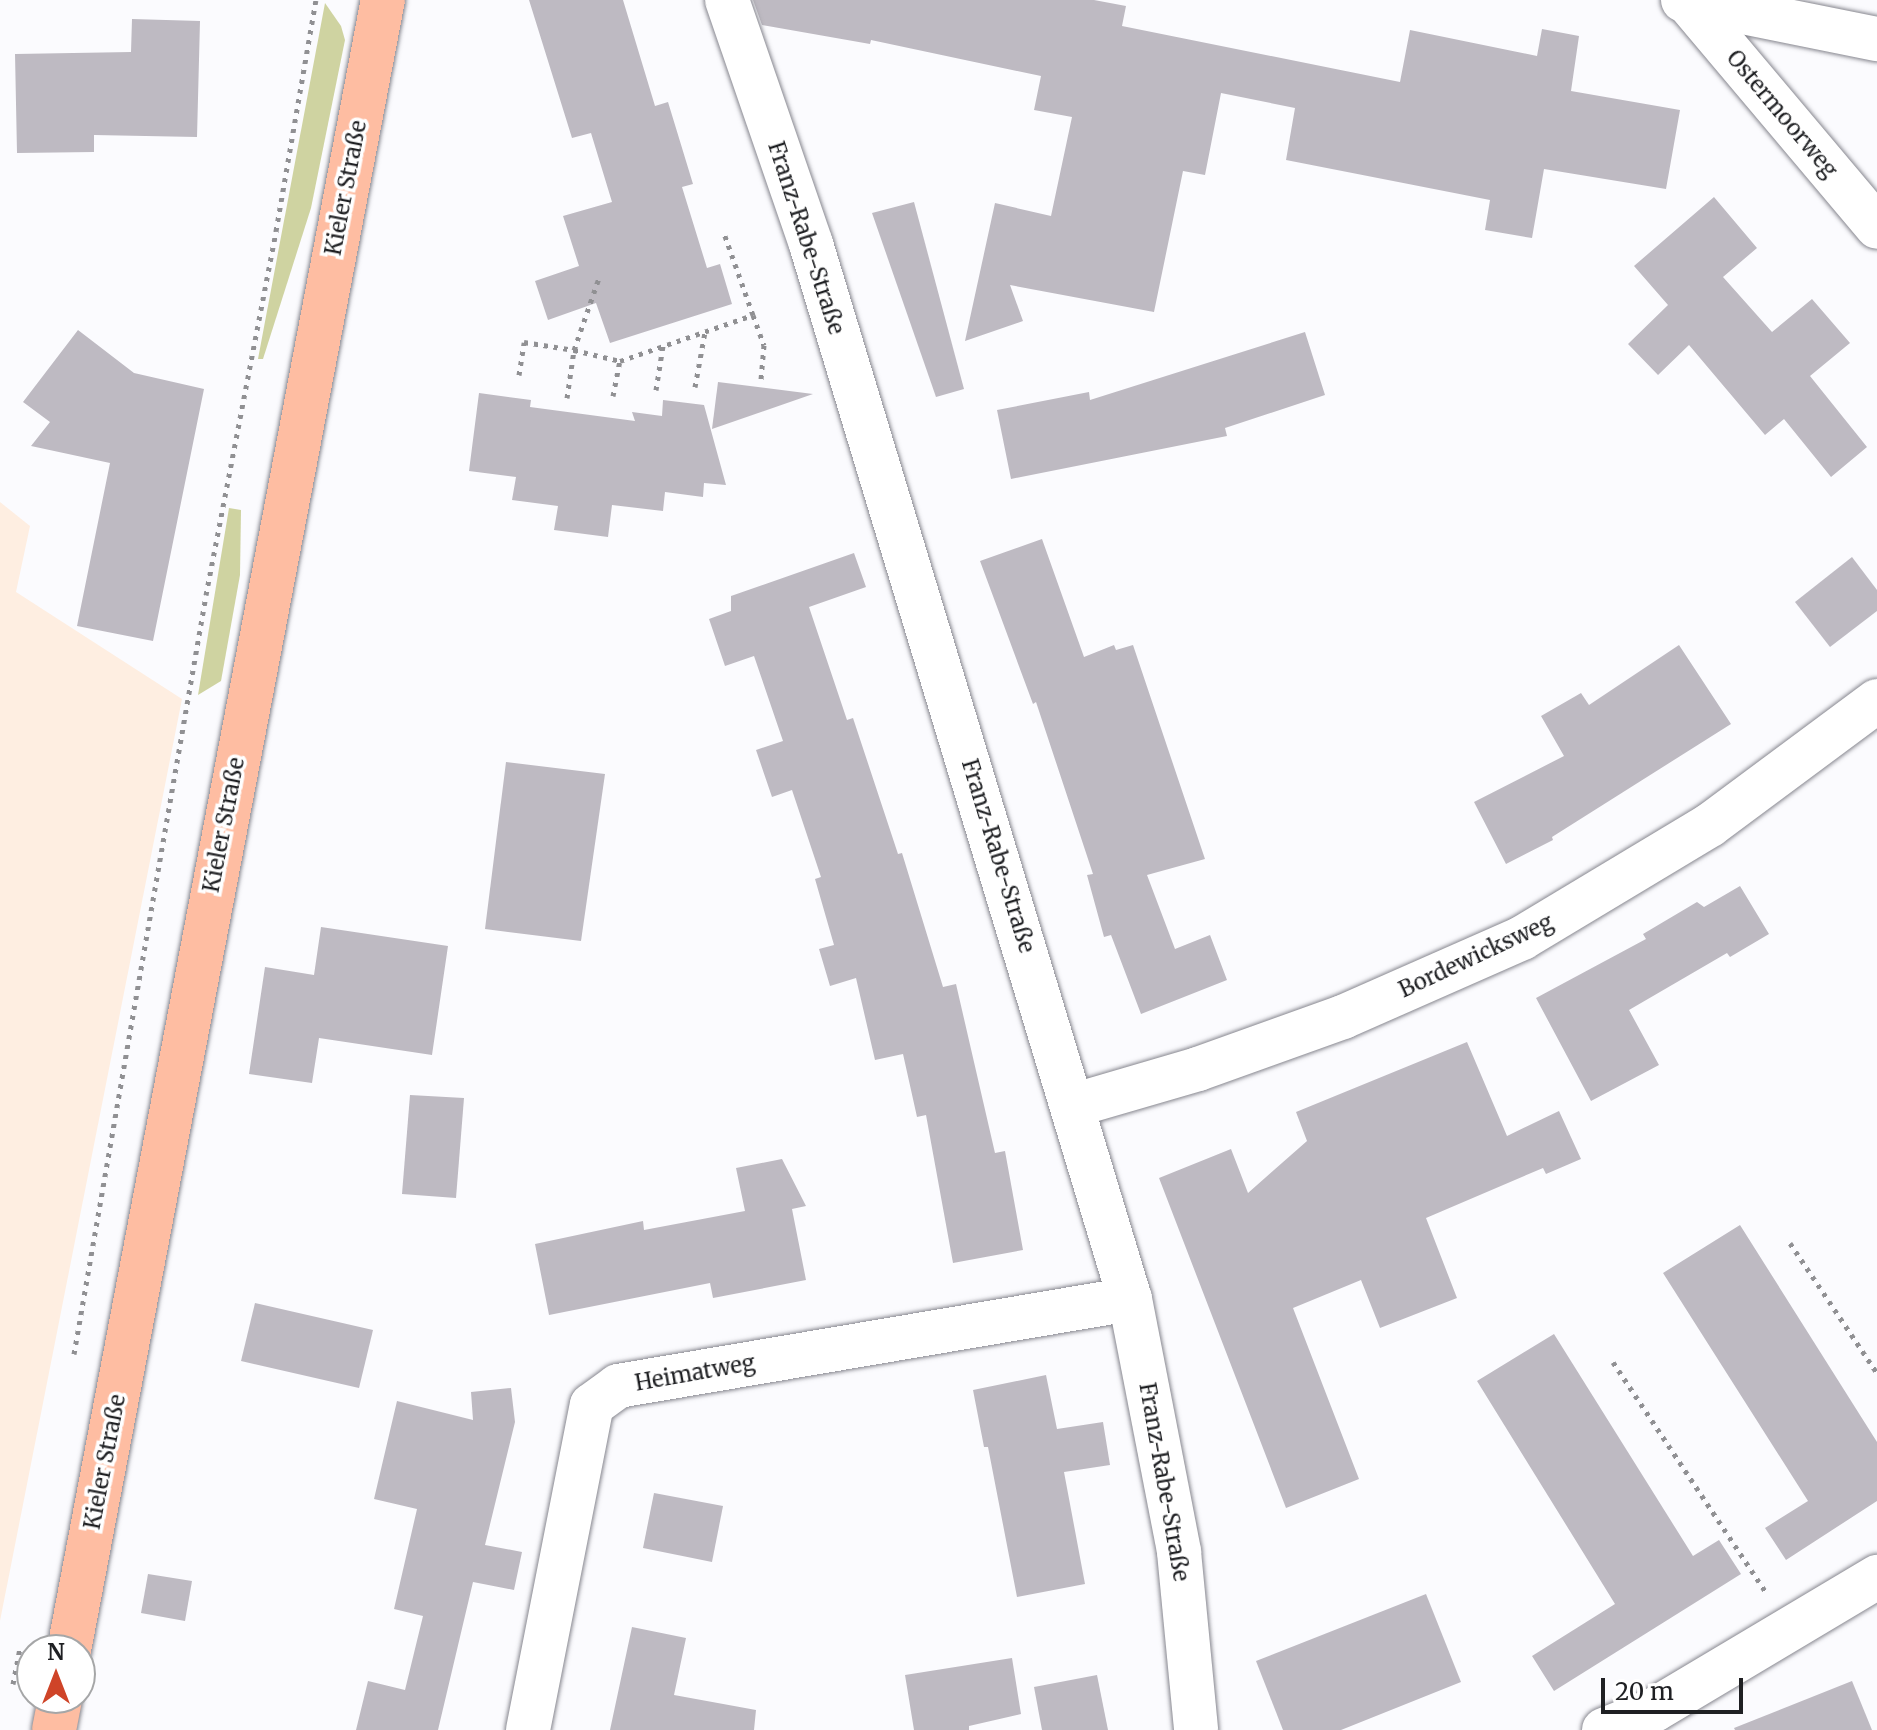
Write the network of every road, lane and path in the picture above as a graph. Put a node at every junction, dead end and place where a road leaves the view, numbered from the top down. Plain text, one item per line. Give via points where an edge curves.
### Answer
1 (316, 0) edge
2 (383, 0) edge
3 (727, 0) edge
4 (1685, 0) edge
5 (1877, 39) edge
6 (1877, 227) edge
7 (724, 233) dead end
8 (600, 275) dead end
9 (753, 315) junction
10 (705, 332) junction
11 (663, 346) junction
12 (574, 350) junction
13 (620, 361) junction
14 (519, 375) dead end
15 (761, 382) dead end
16 (695, 387) dead end
17 (656, 390) dead end
18 (613, 396) dead end
19 (567, 398) dead end
20 (1877, 701) edge
21 (1075, 1105) junction
22 (1790, 1243) dead end
23 (1130, 1299) junction
24 (73, 1358) dead end
25 (1613, 1362) dead end
26 (1877, 1373) edge
27 (1877, 1577) edge
28 (1790, 1629) junction
29 (72, 1634) edge
30 (16, 1668) edge
31 (10, 1699) dead end
32 (528, 1730) edge
33 (1196, 1730) edge
34 (1604, 1730) edge

1 - 24 path
2 - 29 main road, Kieler Straße
3 - 21 street, Franz-Rabe-Straße via 811,244
4 - 5 street
4 - 6 street, Ostermoorweg
7 - 9 path
8 - 12 path
9 - 10 path
9 - 15 path via 764,345
10 - 11 path
10 - 16 path
11 - 13 path
11 - 17 path
12 - 13 path
12 - 14 path via 524,342
12 - 19 path
13 - 18 path
20 - 21 street, Bordewicksweg via 1710,825 1522,938 1343,1017 1198,1069
21 - 23 street, Franz-Rabe-Straße
22 - 26 path
23 - 32 street, Heimatweg via 618,1386 592,1405
23 - 33 street, Franz-Rabe-Straße via 1179,1552
25 - 28 path
27 - 28 street
28 - 34 street via 1654,1710
30 - 31 path

